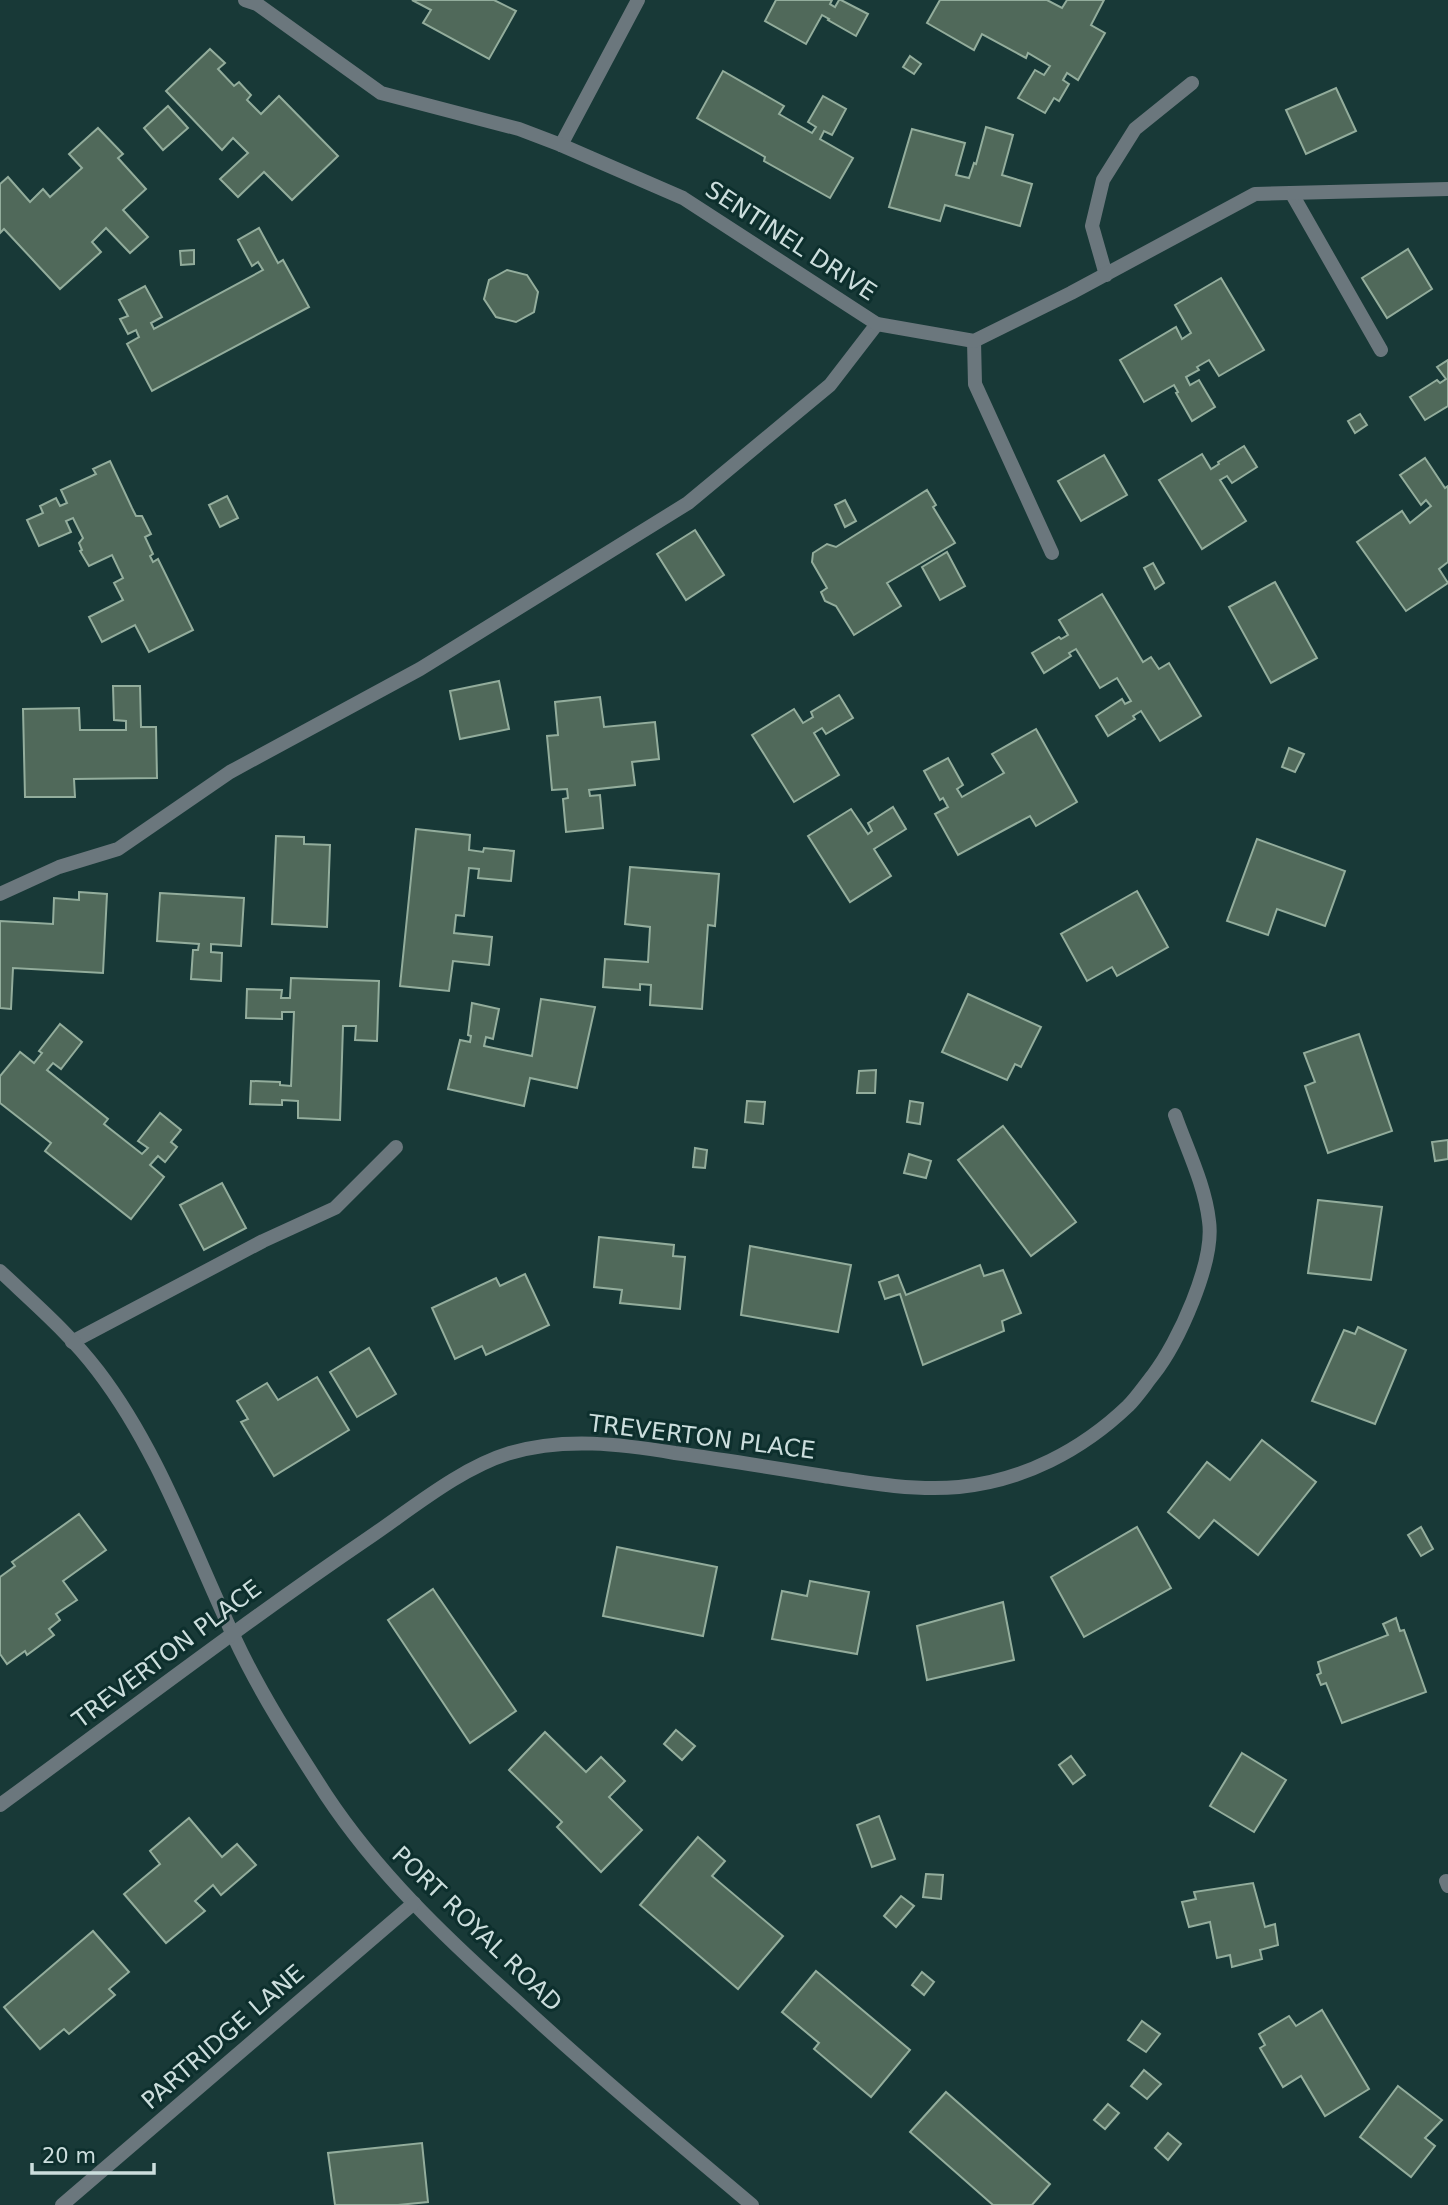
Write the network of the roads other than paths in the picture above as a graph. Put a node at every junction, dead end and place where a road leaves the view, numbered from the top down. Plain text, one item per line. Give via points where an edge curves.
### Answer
1 (245, 0) edge
2 (638, 0) edge
3 (1192, 83) dead end
4 (561, 145) junction
5 (1448, 189) edge
6 (1292, 194) junction
7 (1106, 275) junction
8 (877, 324) junction
9 (974, 341) junction
10 (1381, 350) dead end
11 (1052, 553) dead end
12 (0, 894) edge
13 (1175, 1115) dead end
14 (396, 1147) dead end
15 (0, 1271) edge
16 (72, 1342) junction
17 (232, 1634) junction
18 (0, 1805) edge
19 (414, 1903) junction
20 (62, 2205) edge
21 (752, 2205) edge

1 - 4 street, SENTINEL DRIVE via 382,93 519,129
2 - 4 street
3 - 7 street via 1135,129 1103,180 1092,226
4 - 8 street, SENTINEL DRIVE via 683,198
5 - 6 street
6 - 7 street via 1255,194
6 - 10 street
7 - 9 street
8 - 9 street, SENTINEL DRIVE
8 - 12 street via 830,385 688,503 420,669 230,772 118,849 59,867
9 - 11 street via 975,384
13 - 17 street, TREVERTON PLACE via 1210,1223 1195,1297 1160,1367 1130,1404 1069,1452 1002,1479 957,1487 865,1483 621,1445 543,1446 507,1454 439,1489
14 - 16 street via 335,1208
15 - 16 street, PORT ROYAL ROAD
16 - 17 street, PORT ROYAL ROAD via 98,1371 144,1443
17 - 18 street, TREVERTON PLACE
17 - 19 street, PORT ROYAL ROAD via 258,1687 328,1797 377,1864
19 - 20 street, PARTRIDGE LANE
19 - 21 street, PORT ROYAL ROAD via 588,2067

